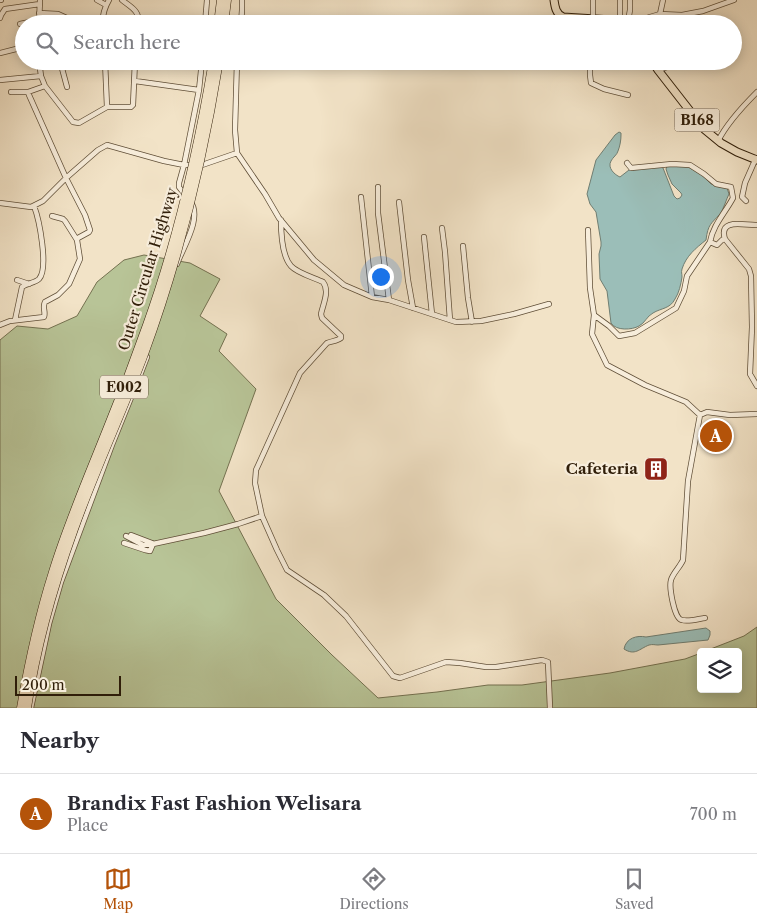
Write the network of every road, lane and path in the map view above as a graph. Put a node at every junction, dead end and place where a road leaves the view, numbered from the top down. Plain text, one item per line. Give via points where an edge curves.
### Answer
1 (97, 0) edge
2 (109, 0) edge
3 (122, 0) edge
4 (207, 0) edge
5 (221, 0) edge
6 (227, 0) edge
7 (242, 0) edge
8 (554, 0) edge
9 (593, 0) edge
10 (620, 0) edge
11 (630, 0) edge
12 (663, 0) edge
13 (734, 0) edge
14 (40, 2) edge
15 (106, 5) junction
16 (40, 13) joint
17 (660, 14) junction
18 (60, 15) edge
19 (103, 15) edge
20 (138, 15) edge
21 (206, 15) edge
22 (219, 15) edge
23 (225, 15) edge
24 (242, 15) edge
25 (559, 15) edge
26 (592, 15) edge
27 (626, 15) edge
28 (629, 15) edge
29 (657, 15) edge
30 (0, 18) edge
31 (15, 49) edge
32 (0, 53) edge
33 (40, 70) edge
34 (63, 70) edge
35 (106, 70) edge
36 (135, 70) edge
37 (201, 70) edge
38 (211, 70) edge
39 (217, 70) edge
40 (237, 70) edge
41 (590, 70) edge
42 (658, 70) edge
43 (41, 76) junction
44 (0, 80) edge
45 (134, 81) junction
46 (45, 86) junction
47 (68, 87) dead end
48 (200, 90) junction
49 (11, 92) dead end
50 (28, 92) junction
51 (757, 92) edge
52 (628, 96) dead end
53 (107, 107) junction
54 (718, 141) junction
55 (237, 153) junction
56 (756, 159) edge
57 (626, 163) dead end
58 (184, 165) junction
59 (66, 178) junction
60 (378, 187) dead end
61 (361, 197) dead end
62 (746, 201) dead end
63 (400, 202) dead end
64 (0, 204) edge
65 (34, 206) junction
66 (52, 216) dead end
67 (281, 220) junction
68 (757, 225) edge
69 (442, 228) dead end
70 (588, 230) dead end
71 (424, 237) dead end
72 (725, 239) junction
73 (77, 240) junction
74 (710, 242) junction
75 (463, 246) dead end
76 (17, 280) dead end
77 (29, 284) junction
78 (372, 297) junction
79 (389, 300) junction
80 (549, 304) dead end
81 (413, 308) junction
82 (432, 314) junction
83 (594, 315) junction
84 (15, 320) junction
85 (450, 320) junction
86 (472, 322) junction
87 (0, 325) edge
88 (757, 386) edge
89 (757, 414) edge
90 (700, 415) junction
91 (262, 516) junction
92 (129, 535) dead end
93 (124, 543) dead end
94 (153, 544) junction
95 (705, 618) dead end
96 (21, 708) edge
97 (27, 708) edge
98 (31, 708) edge
99 (550, 708) edge

1 - 15 street
2 - 15 street
3 - 20 street
4 - 21 street
5 - 22 highway
6 - 23 highway
7 - 24 street
8 - 25 main road
9 - 26 street
10 - 27 street
11 - 28 street
12 - 17 street
13 - 17 street via 682,15
14 - 16 street
14 - 30 street via 6,9
15 - 19 street
16 - 18 street
17 - 29 street
31 - 32 street
33 - 43 street
34 - 47 street
35 - 53 street
36 - 45 street
37 - 48 street
38 - 96 highway, Outer Circular Highway / E002, bridge via 194,162 175,237 148,322 52,572
39 - 97 highway, Outer Circular Highway / E002, bridge via 203,148 177,252 144,353 74,528 48,609
40 - 55 street
41 - 52 street via 591,84
42 - 54 main road, B168 via 704,129
43 - 44 street
43 - 46 street
45 - 48 street
45 - 53 street via 131,107
46 - 50 street
46 - 53 street via 73,122 79,123
48 - 58 street
49 - 50 street
50 - 59 street
51 - 54 street
54 - 56 main road, B168
55 - 58 street via 202,165
55 - 67 street
56 - 62 street via 742,197
57 - 74 street via 631,168 690,165 716,184 731,188 733,198 712,232
58 - 59 street via 107,145
58 - 98 street via 179,187 193,205 193,225 61,582
59 - 65 street
59 - 73 street via 90,230
60 - 79 street via 378,213
61 - 78 street
63 - 81 street
64 - 65 street
65 - 77 street via 43,251 43,272 40,278
66 - 73 street via 63,219
67 - 78 street via 314,260 344,285
67 - 91 street via 281,239 288,261 296,270 326,286 322,318 341,336 327,343 300,373 256,470 255,483
68 - 72 street via 729,225 724,232
69 - 85 street
70 - 83 street
71 - 82 street
72 - 74 street via 717,245
72 - 88 street via 751,276 750,374
73 - 84 street via 79,262 69,284 45,302 44,317
74 - 83 street via 688,276 676,308 635,334 619,336
75 - 86 street
76 - 77 street
77 - 84 street via 21,291
78 - 79 street
79 - 81 street
80 - 86 street
81 - 82 street
82 - 85 street
83 - 90 street via 592,334 607,365 645,386 686,402
84 - 87 street
85 - 86 street
89 - 90 street via 707,412
90 - 95 street via 688,481 683,560 670,588 678,619
91 - 94 street
91 - 99 street via 287,570 324,595 346,616 393,676 400,678 446,662 496,667 542,660 548,662
92 - 94 street
93 - 94 street via 150,551

